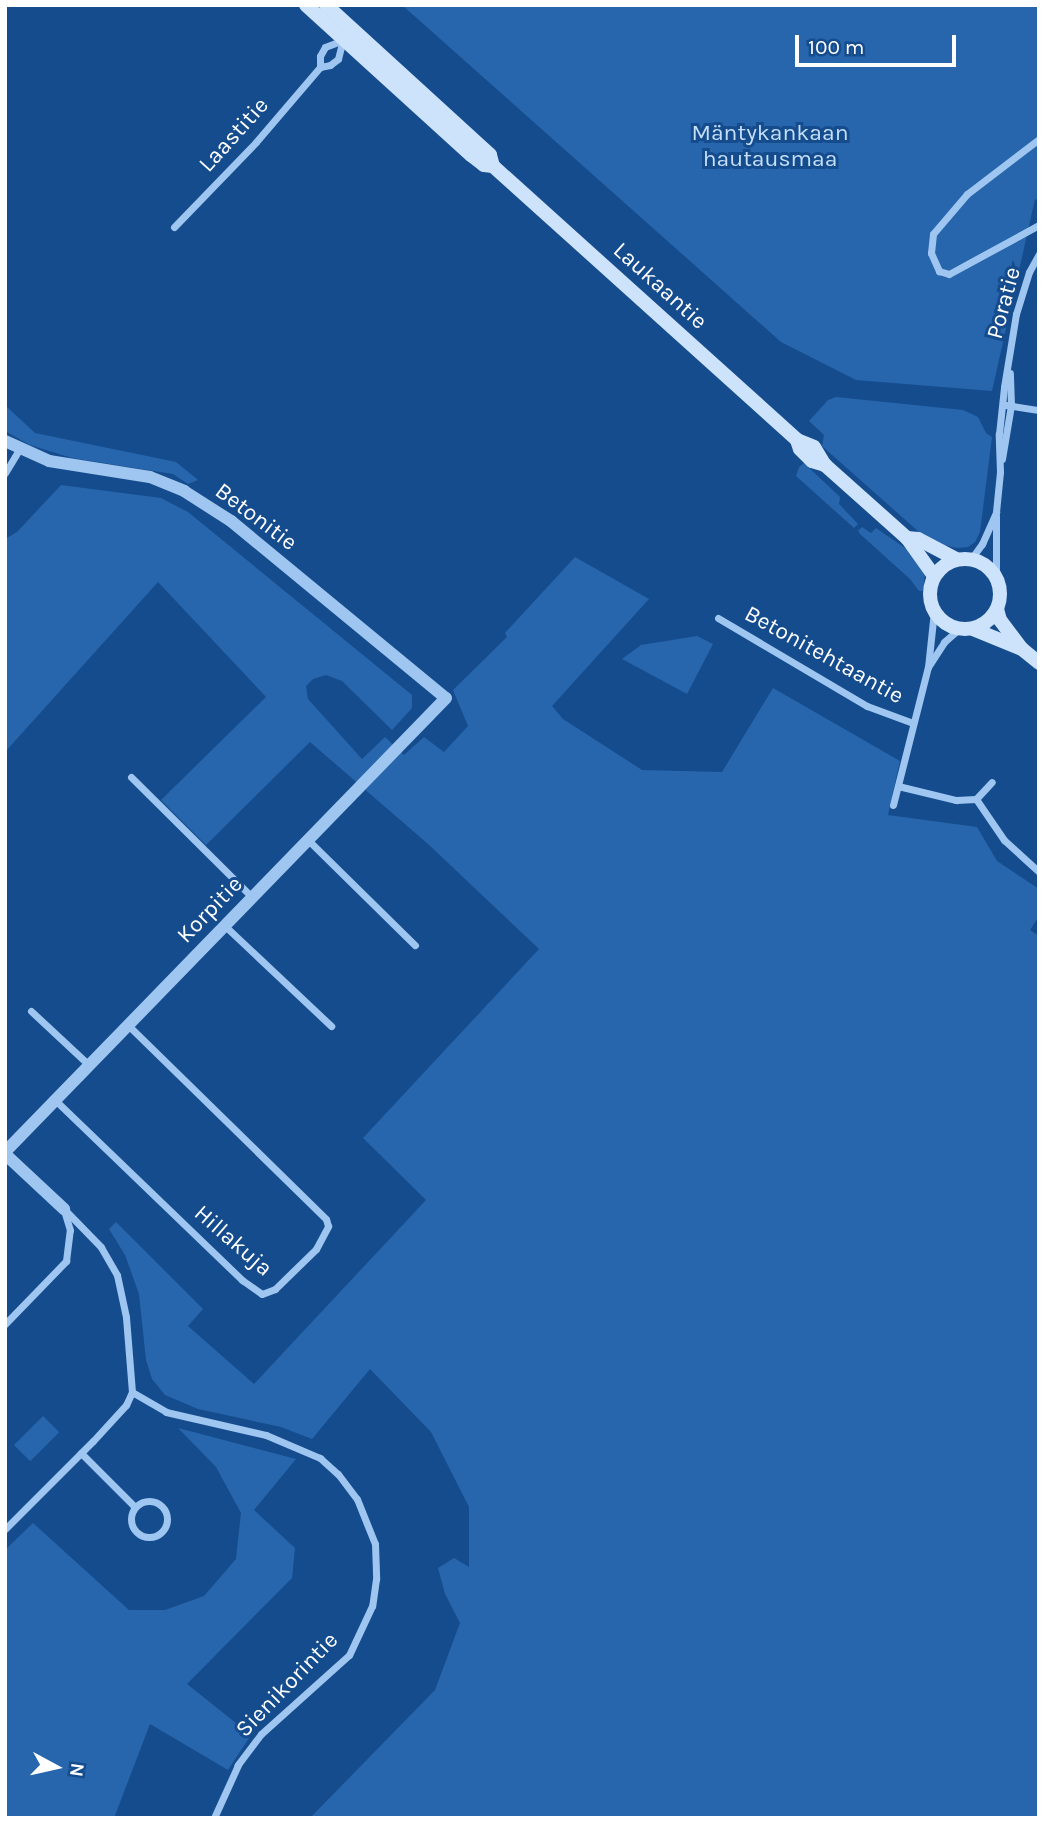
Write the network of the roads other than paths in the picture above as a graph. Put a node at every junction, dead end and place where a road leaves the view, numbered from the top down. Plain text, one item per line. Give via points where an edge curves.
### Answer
1 (306, 5) edge
2 (326, 5) edge
3 (348, 34) junction
4 (320, 67) junction
5 (1039, 139) edge
6 (1039, 225) edge
7 (174, 227) dead end
8 (1039, 254) edge
9 (1009, 362) junction
10 (1008, 405) junction
11 (1039, 410) edge
12 (5, 441) edge
13 (19, 450) junction
14 (1000, 472) junction
15 (5, 473) edge
16 (996, 512) junction
17 (907, 538) junction
18 (964, 559) junction
19 (934, 576) junction
20 (996, 576) junction
21 (998, 609) junction
22 (934, 611) junction
23 (718, 618) dead end
24 (966, 629) junction
25 (1022, 649) junction
26 (1039, 663) edge
27 (928, 667) junction
28 (446, 698) joint
29 (913, 723) junction
30 (131, 777) dead end
31 (992, 782) dead end
32 (898, 786) junction
33 (976, 799) junction
34 (894, 805) dead end
35 (307, 840) junction
36 (1039, 872) edge
37 (252, 897) junction
38 (225, 926) junction
39 (415, 945) dead end
40 (31, 1012) dead end
41 (128, 1025) junction
42 (331, 1026) dead end
43 (89, 1065) junction
44 (55, 1100) junction
45 (5, 1153) edge
46 (64, 1209) junction
47 (5, 1324) edge
48 (132, 1392) junction
49 (81, 1453) junction
50 (135, 1507) junction
51 (5, 1529) edge
52 (214, 1818) edge

1 - 3 main road, Laukaantie
2 - 3 main road, Laukaantie
3 - 4 street, Laastitie via 338,59
3 - 4 street, Laastitie via 325,47
3 - 17 main road, Laukaantie via 471,155 494,166 797,440 806,455 825,465
4 - 7 street, Laastitie
5 - 6 street via 967,194 933,234 932,253 939,271 949,274
8 - 9 street, Poratie via 1016,314
9 - 10 street, Poratie
9 - 14 street, Poratie via 999,433
10 - 11 street
10 - 14 street, Poratie
12 - 13 street, Betonitie
13 - 15 street
13 - 28 street, Betonitie via 49,461 150,477 184,491 231,521
14 - 16 street, Poratie
16 - 18 street, Poratie via 982,544
16 - 20 street, Poratie
17 - 18 main road, Laukaantie
17 - 19 main road, Laukaantie
18 - 19 main road via 948,563
18 - 20 main road via 981,562
19 - 22 main road via 929,593
20 - 21 main road
21 - 24 main road via 983,625
21 - 25 main road via 1000,620
22 - 24 main road via 944,623
22 - 27 street
23 - 29 street, Betonitehtaantie via 867,706
24 - 25 main road
24 - 27 street via 944,642
25 - 26 main road
27 - 29 street
28 - 35 street, Korpitie
29 - 32 street
30 - 37 street
31 - 33 street
32 - 33 street via 940,798
32 - 34 street
33 - 36 street via 1004,840
35 - 37 street, Korpitie
35 - 39 street
37 - 38 street, Korpitie
38 - 41 street, Korpitie
38 - 42 street
40 - 43 street
41 - 43 street, Korpitie
41 - 44 street, Hillakuja via 326,1219 328,1226 316,1249 275,1289 262,1294
43 - 44 street, Korpitie
44 - 45 street, Korpitie
45 - 46 street
46 - 47 street via 70,1230 66,1261
46 - 48 street via 101,1247 117,1275
48 - 49 street via 126,1405
48 - 52 street, Sienikorintie via 166,1412 266,1435 320,1458 357,1499 375,1544 372,1606 349,1655 261,1734 238,1765
49 - 50 street
49 - 51 street
50 - 50 street via 131,1517 136,1532 151,1537 164,1529 167,1517 157,1503 145,1501

